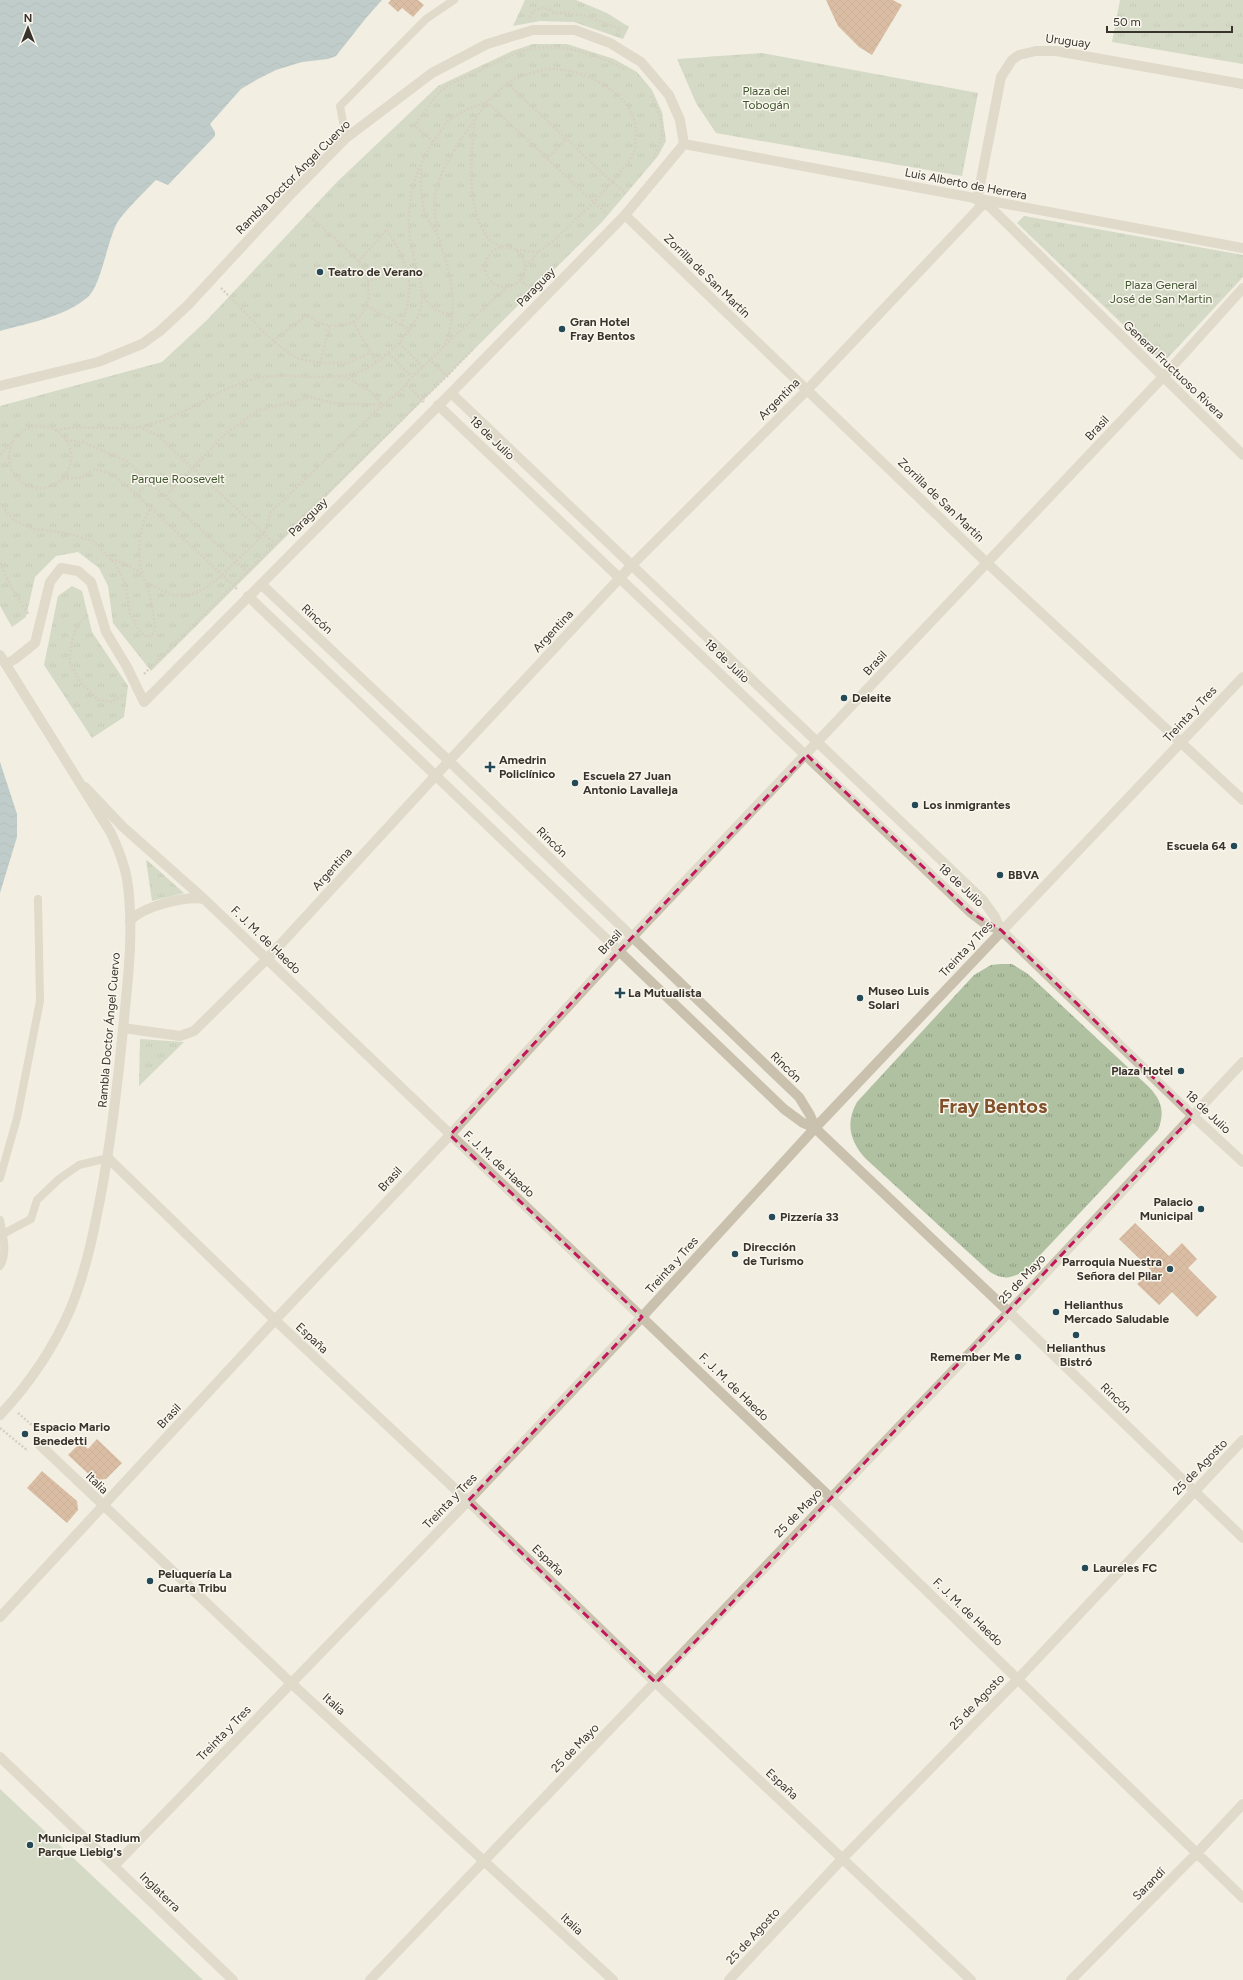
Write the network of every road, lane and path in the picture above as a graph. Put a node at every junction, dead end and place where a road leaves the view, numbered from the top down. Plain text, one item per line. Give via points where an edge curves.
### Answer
1 (454, 0) edge
2 (630, 72) dead end
3 (507, 83) junction
4 (1243, 84) edge
5 (647, 91) dead end
6 (487, 102) junction
7 (475, 118) junction
8 (346, 138) junction
9 (567, 138) junction
10 (433, 142) junction
11 (684, 144) junction
12 (547, 159) junction
13 (652, 160) dead end
14 (421, 164) junction
15 (612, 182) junction
16 (630, 187) dead end
17 (625, 192) junction
18 (620, 198) dead end
19 (981, 201) junction
20 (594, 202) junction
21 (611, 208) dead end
22 (306, 214) dead end
23 (625, 215) junction
24 (437, 233) junction
25 (502, 247) junction
26 (1243, 248) edge
27 (515, 250) junction
28 (538, 252) junction
29 (358, 262) junction
30 (417, 269) junction
31 (524, 270) junction
32 (407, 272) junction
33 (212, 279) junction
34 (520, 279) junction
35 (367, 281) junction
36 (507, 286) junction
37 (1243, 288) edge
38 (531, 290) dead end
39 (422, 293) junction
40 (367, 306) junction
41 (453, 314) junction
42 (353, 322) junction
43 (330, 325) junction
44 (401, 325) junction
45 (410, 330) junction
46 (273, 341) junction
47 (400, 343) junction
48 (444, 345) junction
49 (370, 353) junction
50 (388, 353) junction
51 (430, 360) junction
52 (376, 362) junction
53 (320, 363) junction
54 (423, 367) junction
55 (343, 376) junction
56 (412, 377) junction
57 (1162, 378) junction
58 (406, 384) junction
59 (0, 386) edge
60 (807, 390) junction
61 (451, 393) junction
62 (422, 400) junction
63 (383, 405) junction
64 (438, 405) junction
65 (139, 426) junction
66 (56, 430) junction
67 (14, 440) junction
68 (66, 440) junction
69 (0, 455) edge
70 (1243, 455) edge
71 (193, 469) junction
72 (63, 478) junction
73 (151, 482) junction
74 (136, 494) junction
75 (166, 496) junction
76 (151, 508) junction
77 (264, 534) junction
78 (275, 544) junction
79 (109, 558) dead end
80 (235, 561) junction
81 (0, 563) edge
82 (987, 563) junction
83 (631, 566) junction
84 (247, 572) junction
85 (143, 574) junction
86 (221, 576) junction
87 (620, 578) junction
88 (260, 584) junction
89 (232, 587) junction
90 (248, 596) junction
91 (98, 608) junction
92 (38, 631) junction
93 (0, 655) edge
94 (6, 664) junction
95 (150, 669) dead end
96 (1243, 676) edge
97 (124, 696) dead end
98 (818, 742) junction
99 (1181, 742) junction
100 (806, 755) junction
101 (449, 761) junction
102 (73, 774) junction
103 (435, 775) junction
104 (1243, 800) edge
105 (38, 899) dead end
106 (204, 899) junction
107 (130, 921) junction
108 (1001, 930) junction
109 (632, 937) junction
110 (620, 950) junction
111 (267, 959) junction
112 (123, 1028) junction
113 (1243, 1062) edge
114 (1193, 1116) junction
115 (815, 1128) junction
116 (450, 1135) junction
117 (108, 1158) junction
118 (1243, 1162) edge
119 (0, 1178) edge
120 (0, 1220) edge
121 (3, 1234) junction
122 (0, 1266) edge
123 (1009, 1312) junction
124 (642, 1317) junction
125 (274, 1320) junction
126 (0, 1415) edge
127 (26, 1420) dead end
128 (0, 1428) edge
129 (41, 1434) dead end
130 (1243, 1440) edge
131 (40, 1445) dead end
132 (31, 1454) dead end
133 (1194, 1491) junction
134 (831, 1498) junction
135 (468, 1500) junction
136 (103, 1507) junction
137 (1243, 1538) edge
138 (0, 1617) edge
139 (1018, 1679) junction
140 (291, 1683) junction
141 (656, 1683) junction
142 (0, 1758) edge
143 (1243, 1804) edge
144 (1197, 1854) junction
145 (843, 1858) junction
146 (486, 1861) junction
147 (114, 1866) junction
148 (1243, 1898) edge
149 (233, 1980) edge
150 (370, 1980) edge
151 (613, 1980) edge
152 (729, 1980) edge
153 (971, 1980) edge
154 (1071, 1980) edge

1 - 8 lane via 426,19 340,106
2 - 10 path via 589,53 568,48 536,48 512,56 444,89 429,104 414,125
3 - 6 path
3 - 9 path
3 - 15 path via 528,73 553,69 580,74 606,86 626,103 636,126 635,148
4 - 19 street, Uruguay via 1056,51 1036,51 1019,55 1006,69 999,83
5 - 13 path via 659,113 662,128 661,142
6 - 7 path
6 - 10 path via 464,110 448,122
6 - 12 path
7 - 24 path via 447,165 436,190 434,209
7 - 25 path via 471,176 477,217 490,241
8 - 11 street, Rambla Doctor Ángel Cuervo via 432,73 487,44 533,30 575,30 610,42 640,62 669,95 680,120
8 - 33 street, Rambla Doctor Ángel Cuervo
9 - 12 path
9 - 15 path
10 - 14 path
11 - 19 street, Luis Alberto de Herrera
11 - 23 street, Paraguay
12 - 20 path
14 - 24 path via 421,196 426,216
14 - 30 path via 410,194 408,217
15 - 17 path
15 - 20 path
16 - 17 path
17 - 18 path
19 - 26 street, Luis Alberto de Herrera
19 - 57 street, General Fructuoso Rivera
19 - 60 street, Argentina
20 - 21 path via 607,214
20 - 28 path
22 - 29 path
23 - 60 street, Zorrilla de San Martín
23 - 61 street, Paraguay
24 - 41 path via 450,275
25 - 27 path
25 - 36 path via 490,253 485,271 492,282
27 - 28 path
27 - 31 path via 524,260
28 - 31 path
29 - 32 path via 387,229 402,255
29 - 35 path via 366,274
30 - 32 path
30 - 39 path
31 - 34 path
32 - 35 path
32 - 44 path via 410,288 408,306
33 - 46 path
33 - 59 street, Rambla Doctor Ángel Cuervo via 172,321 142,344 98,362
34 - 36 path via 516,284
34 - 38 path
35 - 40 path via 370,292
36 - 48 path
37 - 57 street, Brasil
39 - 41 path via 433,309
39 - 45 path via 420,311
40 - 42 path via 363,314
40 - 44 path
41 - 48 path
42 - 43 path
42 - 49 path
43 - 46 path via 320,323 307,315
43 - 53 path
44 - 45 path
45 - 47 path
46 - 53 path via 296,358
47 - 50 path
47 - 54 path
48 - 51 path
49 - 52 path
49 - 53 path via 347,363
50 - 52 path
50 - 56 path
51 - 54 path
51 - 62 path via 447,376
52 - 55 path via 364,370
54 - 56 path
55 - 63 path via 369,390
55 - 65 path via 259,378 243,382 155,424
56 - 58 path
57 - 70 street, General Fructuoso Rivera
57 - 82 street, Brasil
58 - 62 path
58 - 63 path
60 - 82 street, Zorrilla de San Martín
60 - 83 street, Argentina
61 - 64 street, Paraguay
61 - 83 street, 18 de Julio
62 - 78 path
63 - 71 path via 333,403 311,397 259,410 225,434
63 - 77 path via 271,512
64 - 87 street, 18 de Julio
64 - 88 street, Paraguay
65 - 66 path via 112,429 94,426 72,427
65 - 71 path via 158,436
66 - 67 path via 47,426 37,426 20,433
66 - 68 path
67 - 69 path
67 - 72 path via 9,460 21,481 35,487 45,487
68 - 72 path via 71,460
68 - 73 path via 83,442 127,461
71 - 75 path
71 - 77 path
72 - 74 path via 80,478 95,469 112,474
73 - 74 path
73 - 75 path
74 - 76 path
75 - 80 path
76 - 85 path via 147,513 141,541 140,558
76 - 86 path
77 - 78 path
77 - 80 path
78 - 84 path
79 - 85 path
80 - 84 path
80 - 86 path
81 - 92 path via 11,587
82 - 98 street, Brasil
82 - 99 street, Zorrilla de San Martín
83 - 87 street, Argentina
83 - 98 street, 18 de Julio
84 - 88 path
84 - 89 path
85 - 86 path via 147,583 172,595 190,595 206,588
86 - 89 path
87 - 100 street, 18 de Julio
87 - 101 street, Argentina
88 - 90 street, Paraguay
88 - 101 street, Rincón
89 - 90 path
89 - 95 path
90 - 91 street, Paraguay via 144,702 106,632
90 - 103 street, Rincón
91 - 92 street, Paraguay via 91,582 78,571 61,568 50,582
91 - 97 path via 78,624 70,663 82,683 98,700 111,702
92 - 94 street, Paraguay via 35,643 15,660
93 - 94 street, Rambla Doctor Ángel Cuervo
94 - 102 street, Rambla Doctor Ángel Cuervo
96 - 99 street, Treinta y Tres
98 - 100 street, Brasil
98 - 108 street, 18 de Julio via 982,899
99 - 104 street, Zorrilla de San Martín
99 - 108 street, Treinta y Tres
100 - 108 street, 18 de Julio via 970,912 987,925
100 - 109 street, Brasil
101 - 103 street, Argentina
101 - 109 street, Rincón
102 - 106 street, F. J. M. de Haedo via 123,827
102 - 107 street, Rambla Doctor Ángel Cuervo via 118,847 127,878
103 - 110 street, Rincón
103 - 111 street, Argentina
105 - 119 lane via 40,1001 17,1118
106 - 107 street via 187,899 145,910
106 - 111 street, F. J. M. de Haedo
107 - 112 street, Rambla Doctor Ángel Cuervo
108 - 114 street, 18 de Julio
108 - 115 street, Treinta y Tres
109 - 110 street, Brasil
109 - 115 street, Rincón via 799,1097
110 - 115 street, Rincón via 784,1109 803,1123
110 - 116 street, Brasil
111 - 112 street, Argentina via 194,1031 180,1036
111 - 116 street, F. J. M. de Haedo
112 - 117 street, Rambla Doctor Ángel Cuervo
113 - 114 street, 25 de Mayo
114 - 118 street, 18 de Julio
114 - 123 street, 25 de Mayo
115 - 123 street, Rincón
115 - 124 street, Treinta y Tres
116 - 124 street, F. J. M. de Haedo
116 - 125 street, Brasil
117 - 121 lane via 79,1165 59,1179 37,1200 31,1218
117 - 125 street, España
117 - 126 street, Rambla Doctor Ángel Cuervo via 92,1237 70,1310 45,1358
120 - 121 lane
121 - 122 lane via 4,1258
123 - 133 street, Rincón
123 - 134 street, 25 de Mayo
124 - 134 street, F. J. M. de Haedo
124 - 135 street, Treinta y Tres
125 - 135 street, España
125 - 136 street, Brasil
127 - 129 path
128 - 132 path
130 - 133 street, 25 de Agosto
131 - 136 street, Italia
133 - 137 street, Rincón
133 - 139 street, 25 de Agosto
134 - 139 street, F. J. M. de Haedo
134 - 141 street, 25 de Mayo
135 - 140 street, Treinta y Tres
135 - 141 street, España
136 - 138 street, Brasil
136 - 140 street, Italia
139 - 144 street, F. J. M. de Haedo
139 - 145 street, 25 de Agosto
140 - 146 street, Italia
140 - 147 street, Treinta y Tres
141 - 145 street, España
141 - 146 street, 25 de Mayo
142 - 147 street, Inglaterra
143 - 144 street, Sarandí
144 - 148 street, F. J. M. de Haedo
144 - 154 street, Sarandí
145 - 152 street, 25 de Agosto
145 - 153 street, España
146 - 150 street, 25 de Mayo
146 - 151 street, Italia
147 - 149 street, Inglaterra

